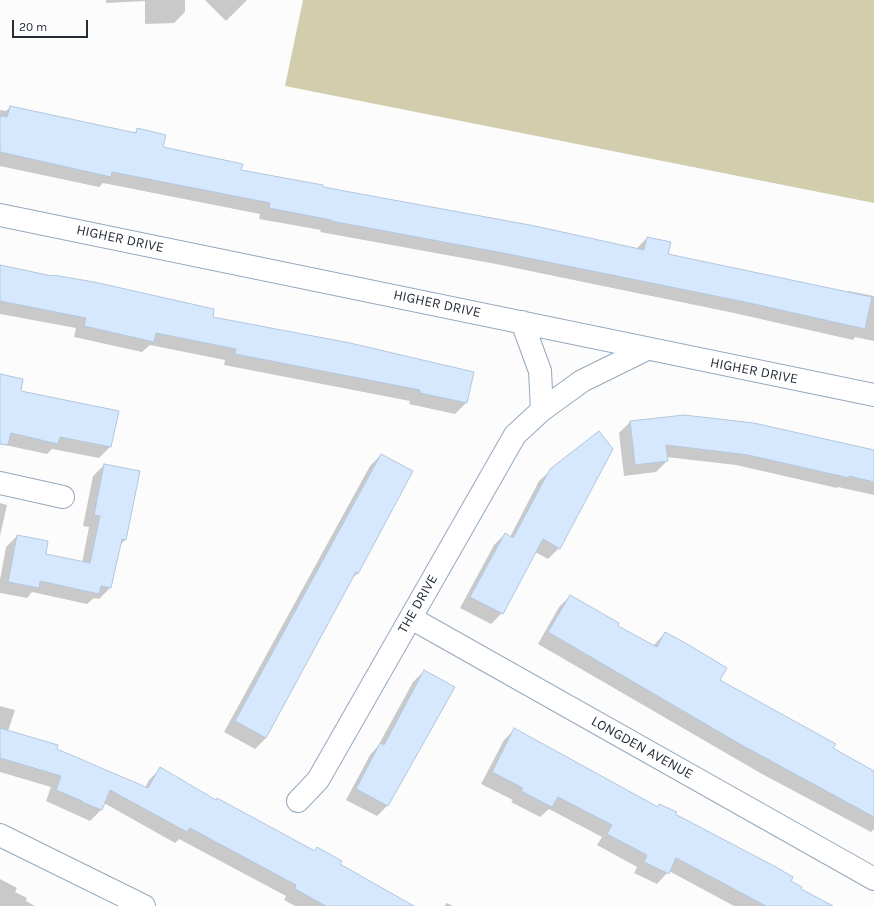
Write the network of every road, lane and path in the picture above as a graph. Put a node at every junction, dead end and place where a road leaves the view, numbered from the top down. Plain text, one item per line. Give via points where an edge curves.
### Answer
1 (0, 215) edge
2 (522, 322) junction
3 (647, 349) junction
4 (874, 395) edge
5 (542, 410) junction
6 (0, 483) edge
7 (63, 496) dead end
8 (411, 618) junction
9 (298, 801) dead end
10 (0, 835) edge
11 (874, 880) edge
12 (144, 906) edge

1 - 2 street, HIGHER DRIVE
2 - 3 street, HIGHER DRIVE
2 - 5 street via 540,371
3 - 4 street, HIGHER DRIVE
3 - 5 street, THE DRIVE via 582,381
5 - 8 street, THE DRIVE via 515,435
6 - 7 street
8 - 9 street, THE DRIVE via 318,780
8 - 11 street, LONGDEN AVENUE
10 - 12 street

